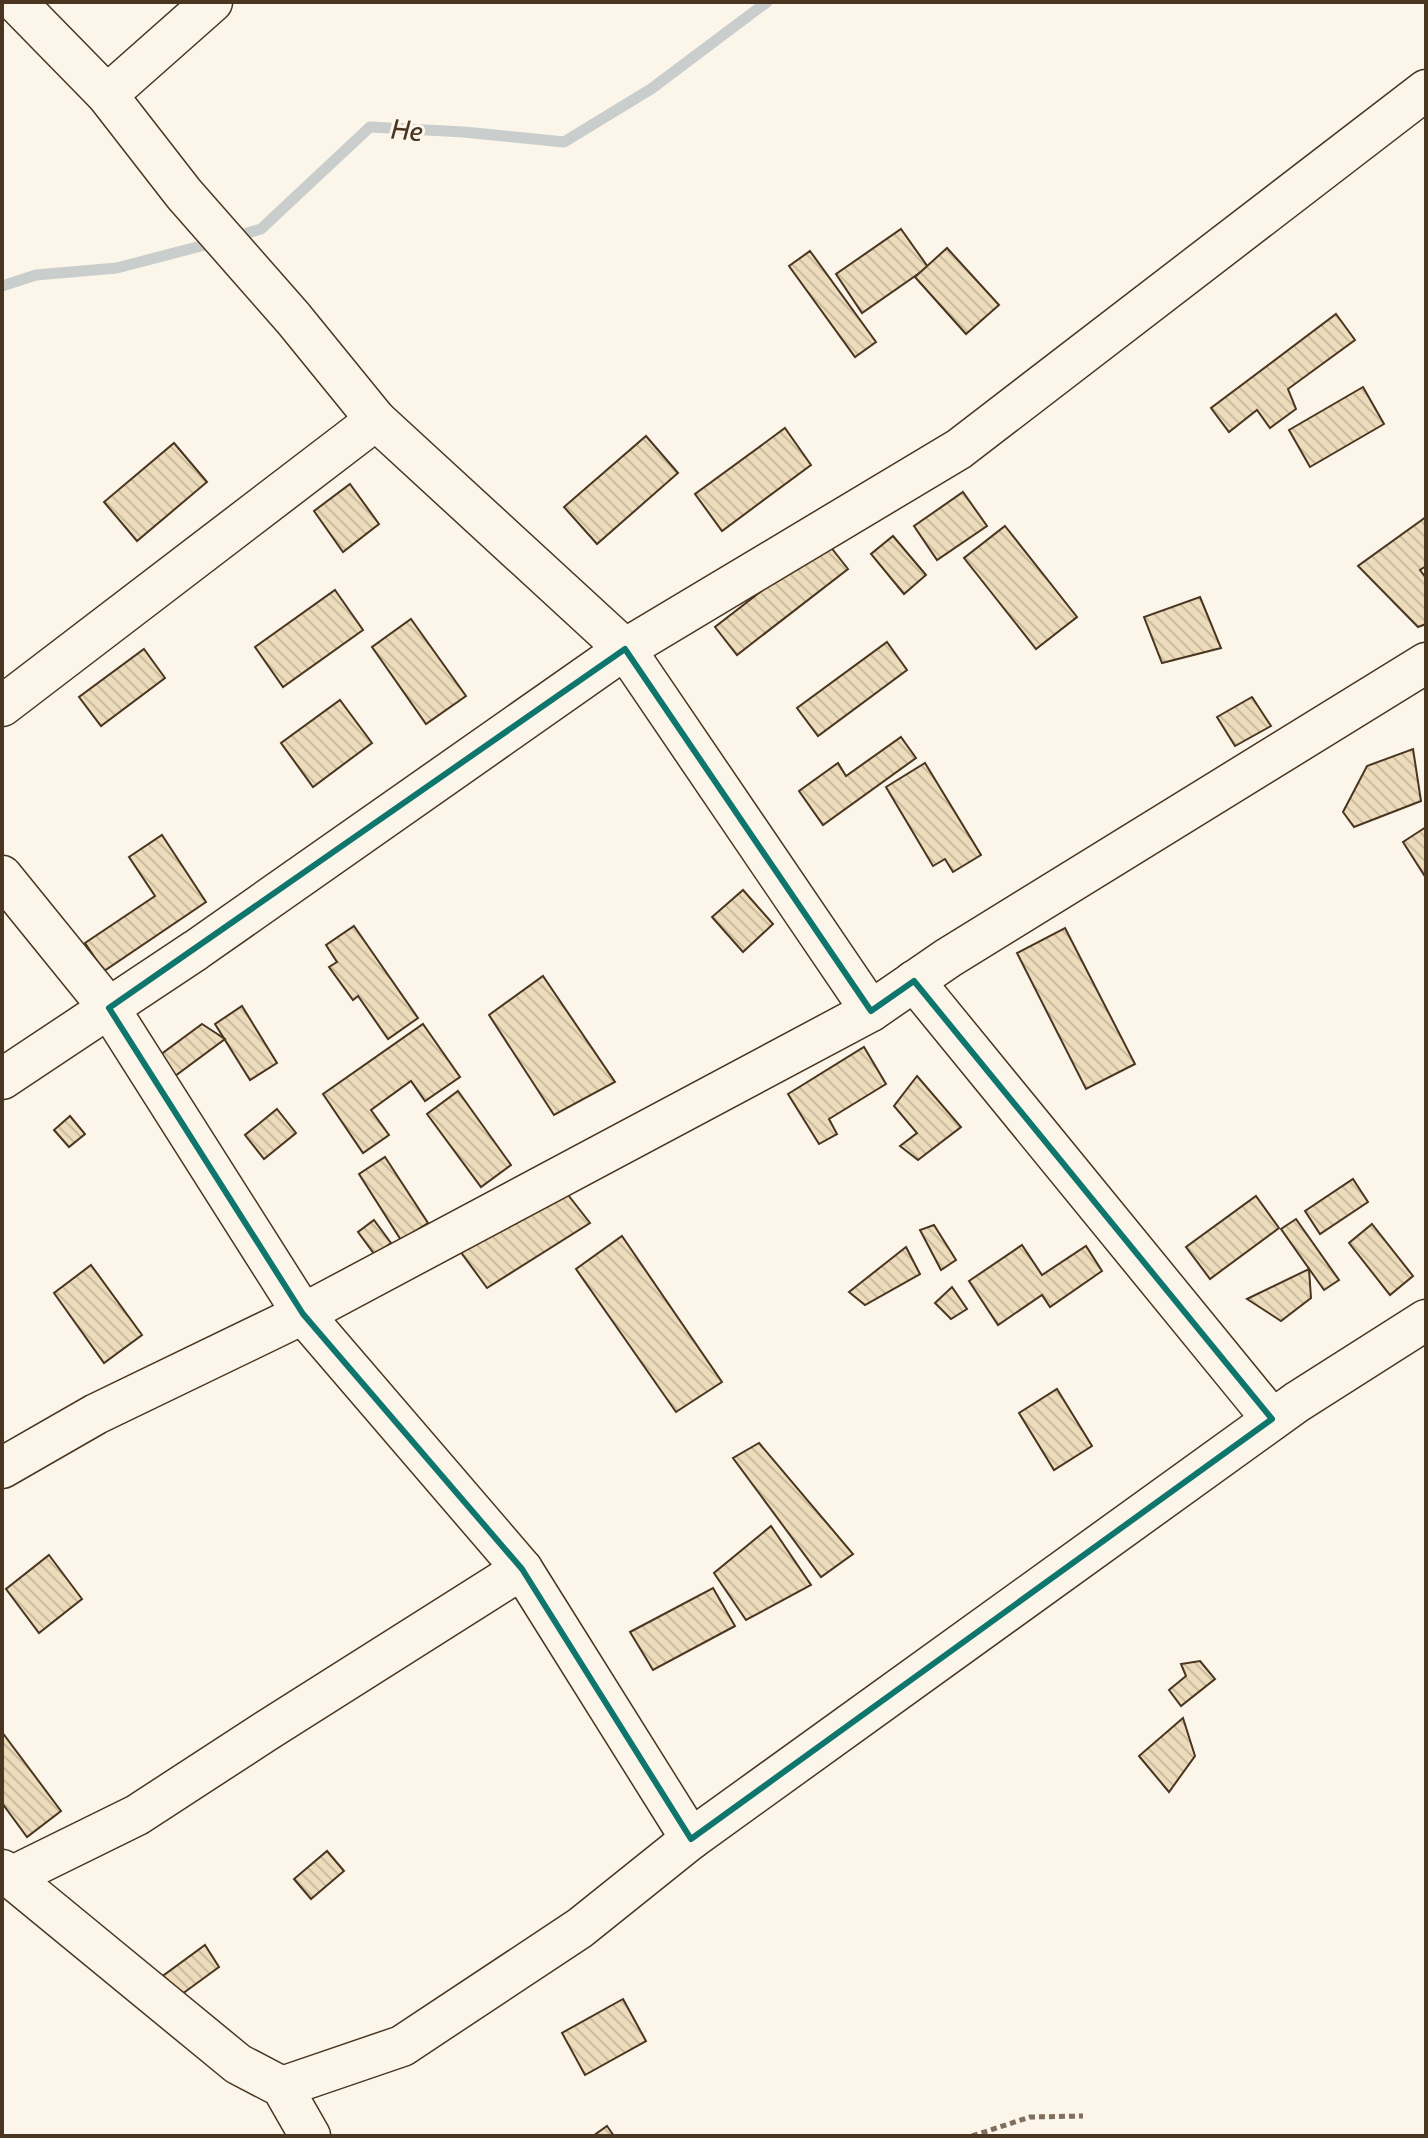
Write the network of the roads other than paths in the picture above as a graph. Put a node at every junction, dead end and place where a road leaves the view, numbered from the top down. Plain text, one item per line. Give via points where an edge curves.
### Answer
1 (16, 2) edge
2 (212, 2) edge
3 (1426, 90) edge
4 (107, 95) junction
5 (376, 420) junction
6 (625, 649) junction
7 (1426, 663) edge
8 (2, 706) edge
9 (2, 876) edge
10 (914, 981) junction
11 (109, 1008) junction
12 (871, 1011) junction
13 (2, 1079) edge
14 (303, 1314) junction
15 (1426, 1320) edge
16 (1272, 1419) junction
17 (2, 1468) edge
18 (522, 1569) junction
19 (691, 1839) junction
20 (6, 1874) edge
21 (282, 2087) junction
22 (310, 2136) edge

1 - 4 street
2 - 4 street
3 - 6 street via 959,449
4 - 5 street
5 - 6 street
5 - 8 street
6 - 11 street
6 - 12 street
7 - 10 street
9 - 11 street
10 - 12 street
10 - 16 street
11 - 13 street
11 - 14 street
12 - 14 street
14 - 17 street via 96,1414
14 - 18 street
15 - 16 street
16 - 19 street
18 - 19 street
18 - 20 street via 137,1815
19 - 21 street via 580,1928 402,2046
20 - 21 street via 238,2064
21 - 22 street

